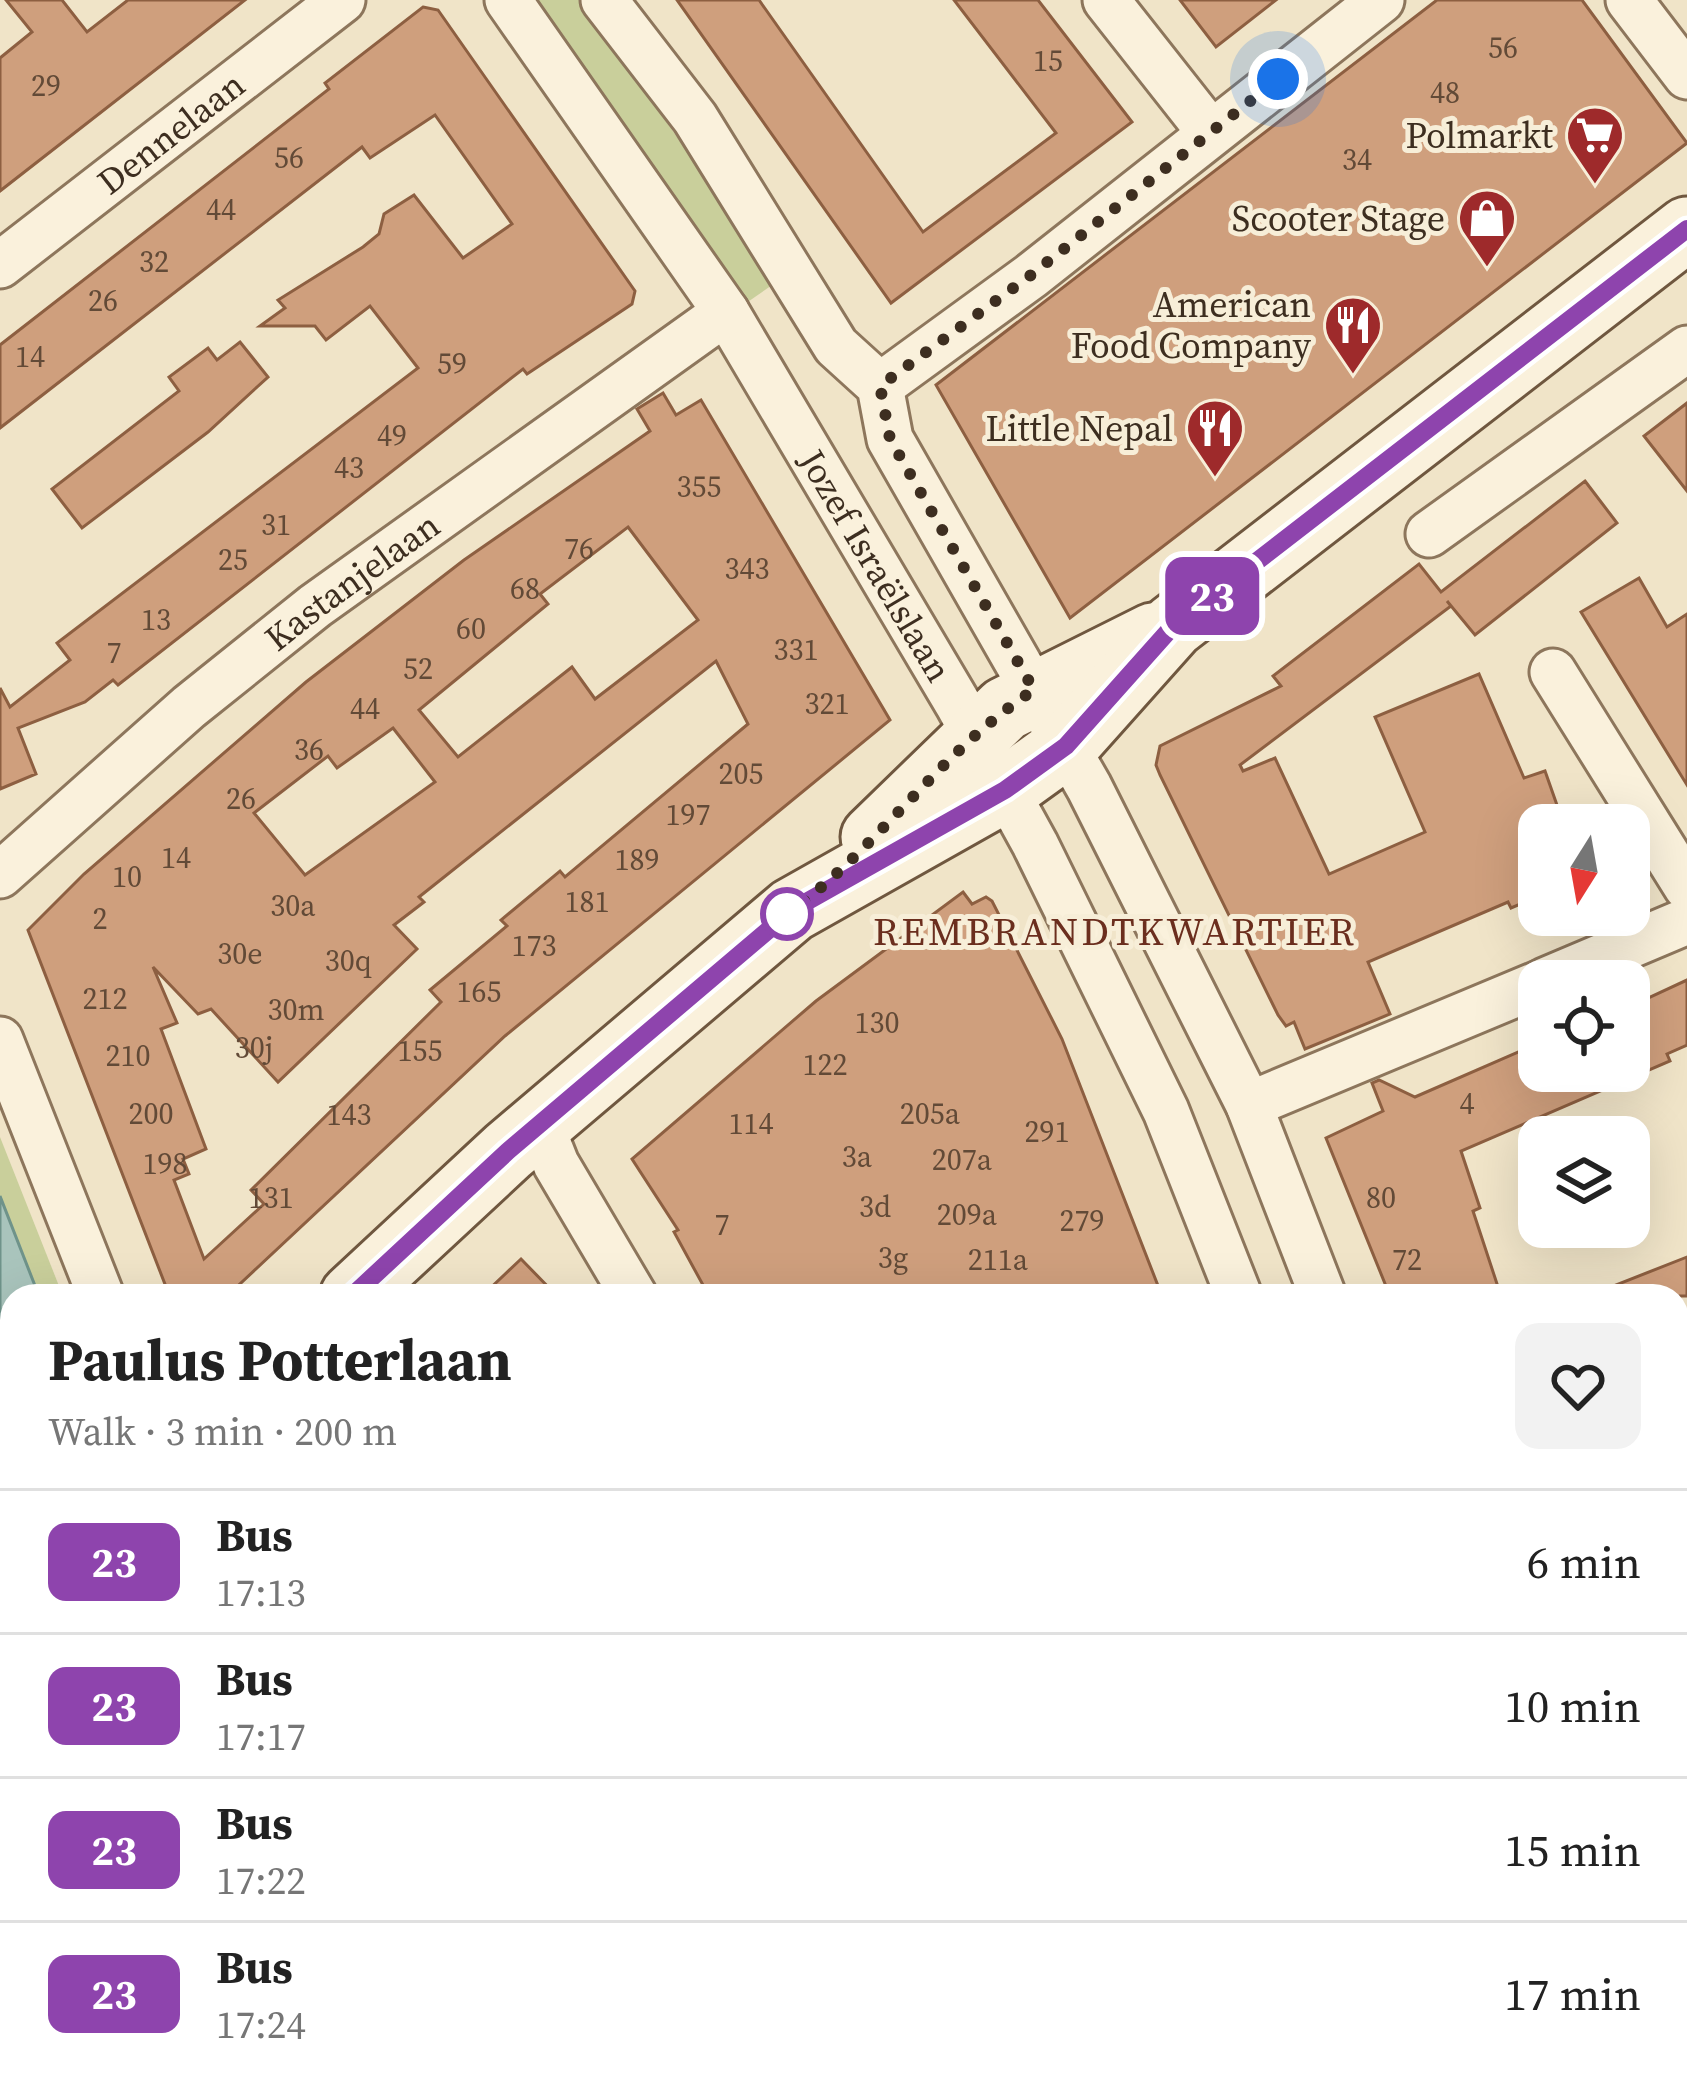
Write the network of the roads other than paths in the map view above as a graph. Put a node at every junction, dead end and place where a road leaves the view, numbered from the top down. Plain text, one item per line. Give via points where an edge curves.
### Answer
1 (341, 0) edge
2 (508, 0) edge
3 (604, 0) edge
4 (1106, 0) edge
5 (1381, 0) edge
6 (1629, 0) edge
7 (1687, 76) edge
8 (1210, 132) junction
9 (1687, 229) edge
10 (0, 265) edge
11 (726, 312) junction
12 (1687, 349) edge
13 (880, 386) junction
14 (1429, 534) dead end
15 (1173, 626) junction
16 (1553, 672) dead end
17 (1034, 690) junction
18 (974, 734) junction
19 (1066, 746) junction
20 (1005, 790) junction
21 (0, 874) edge
22 (1687, 887) edge
23 (820, 890) junction
24 (1687, 922) edge
25 (1595, 960) edge
26 (1518, 992) edge
27 (0, 1040) edge
28 (1249, 1105) junction
29 (549, 1145) junction
30 (96, 1284) edge
31 (368, 1284) edge
32 (627, 1284) edge
33 (1234, 1284) edge
34 (1318, 1284) edge

1 - 10 street, Dennelaan
2 - 11 street, Jozef Israëlslaan
3 - 13 street via 695,118 836,346
4 - 8 street
5 - 8 street
6 - 7 street
8 - 13 street
9 - 15 main road
11 - 18 street, Jozef Israëlslaan
11 - 21 street, Kastanjelaan via 315,606
12 - 14 street
13 - 17 street, Jozef Israëlslaan via 890,439
15 - 17 main road
15 - 19 main road
16 - 22 street
17 - 18 main road
17 - 19 street, Jozef Israëlslaan
18 - 20 street, Jozef Israëlslaan
18 - 23 main road
19 - 20 main road
19 - 28 street, Jozef Israëlslaan
20 - 23 main road
20 - 33 street, Jozef Israëlslaan via 1166,1111
23 - 29 main road
24 - 25 street
26 - 28 street
27 - 30 street
28 - 34 street, Jozef Israëlslaan
29 - 31 main road
29 - 32 street

